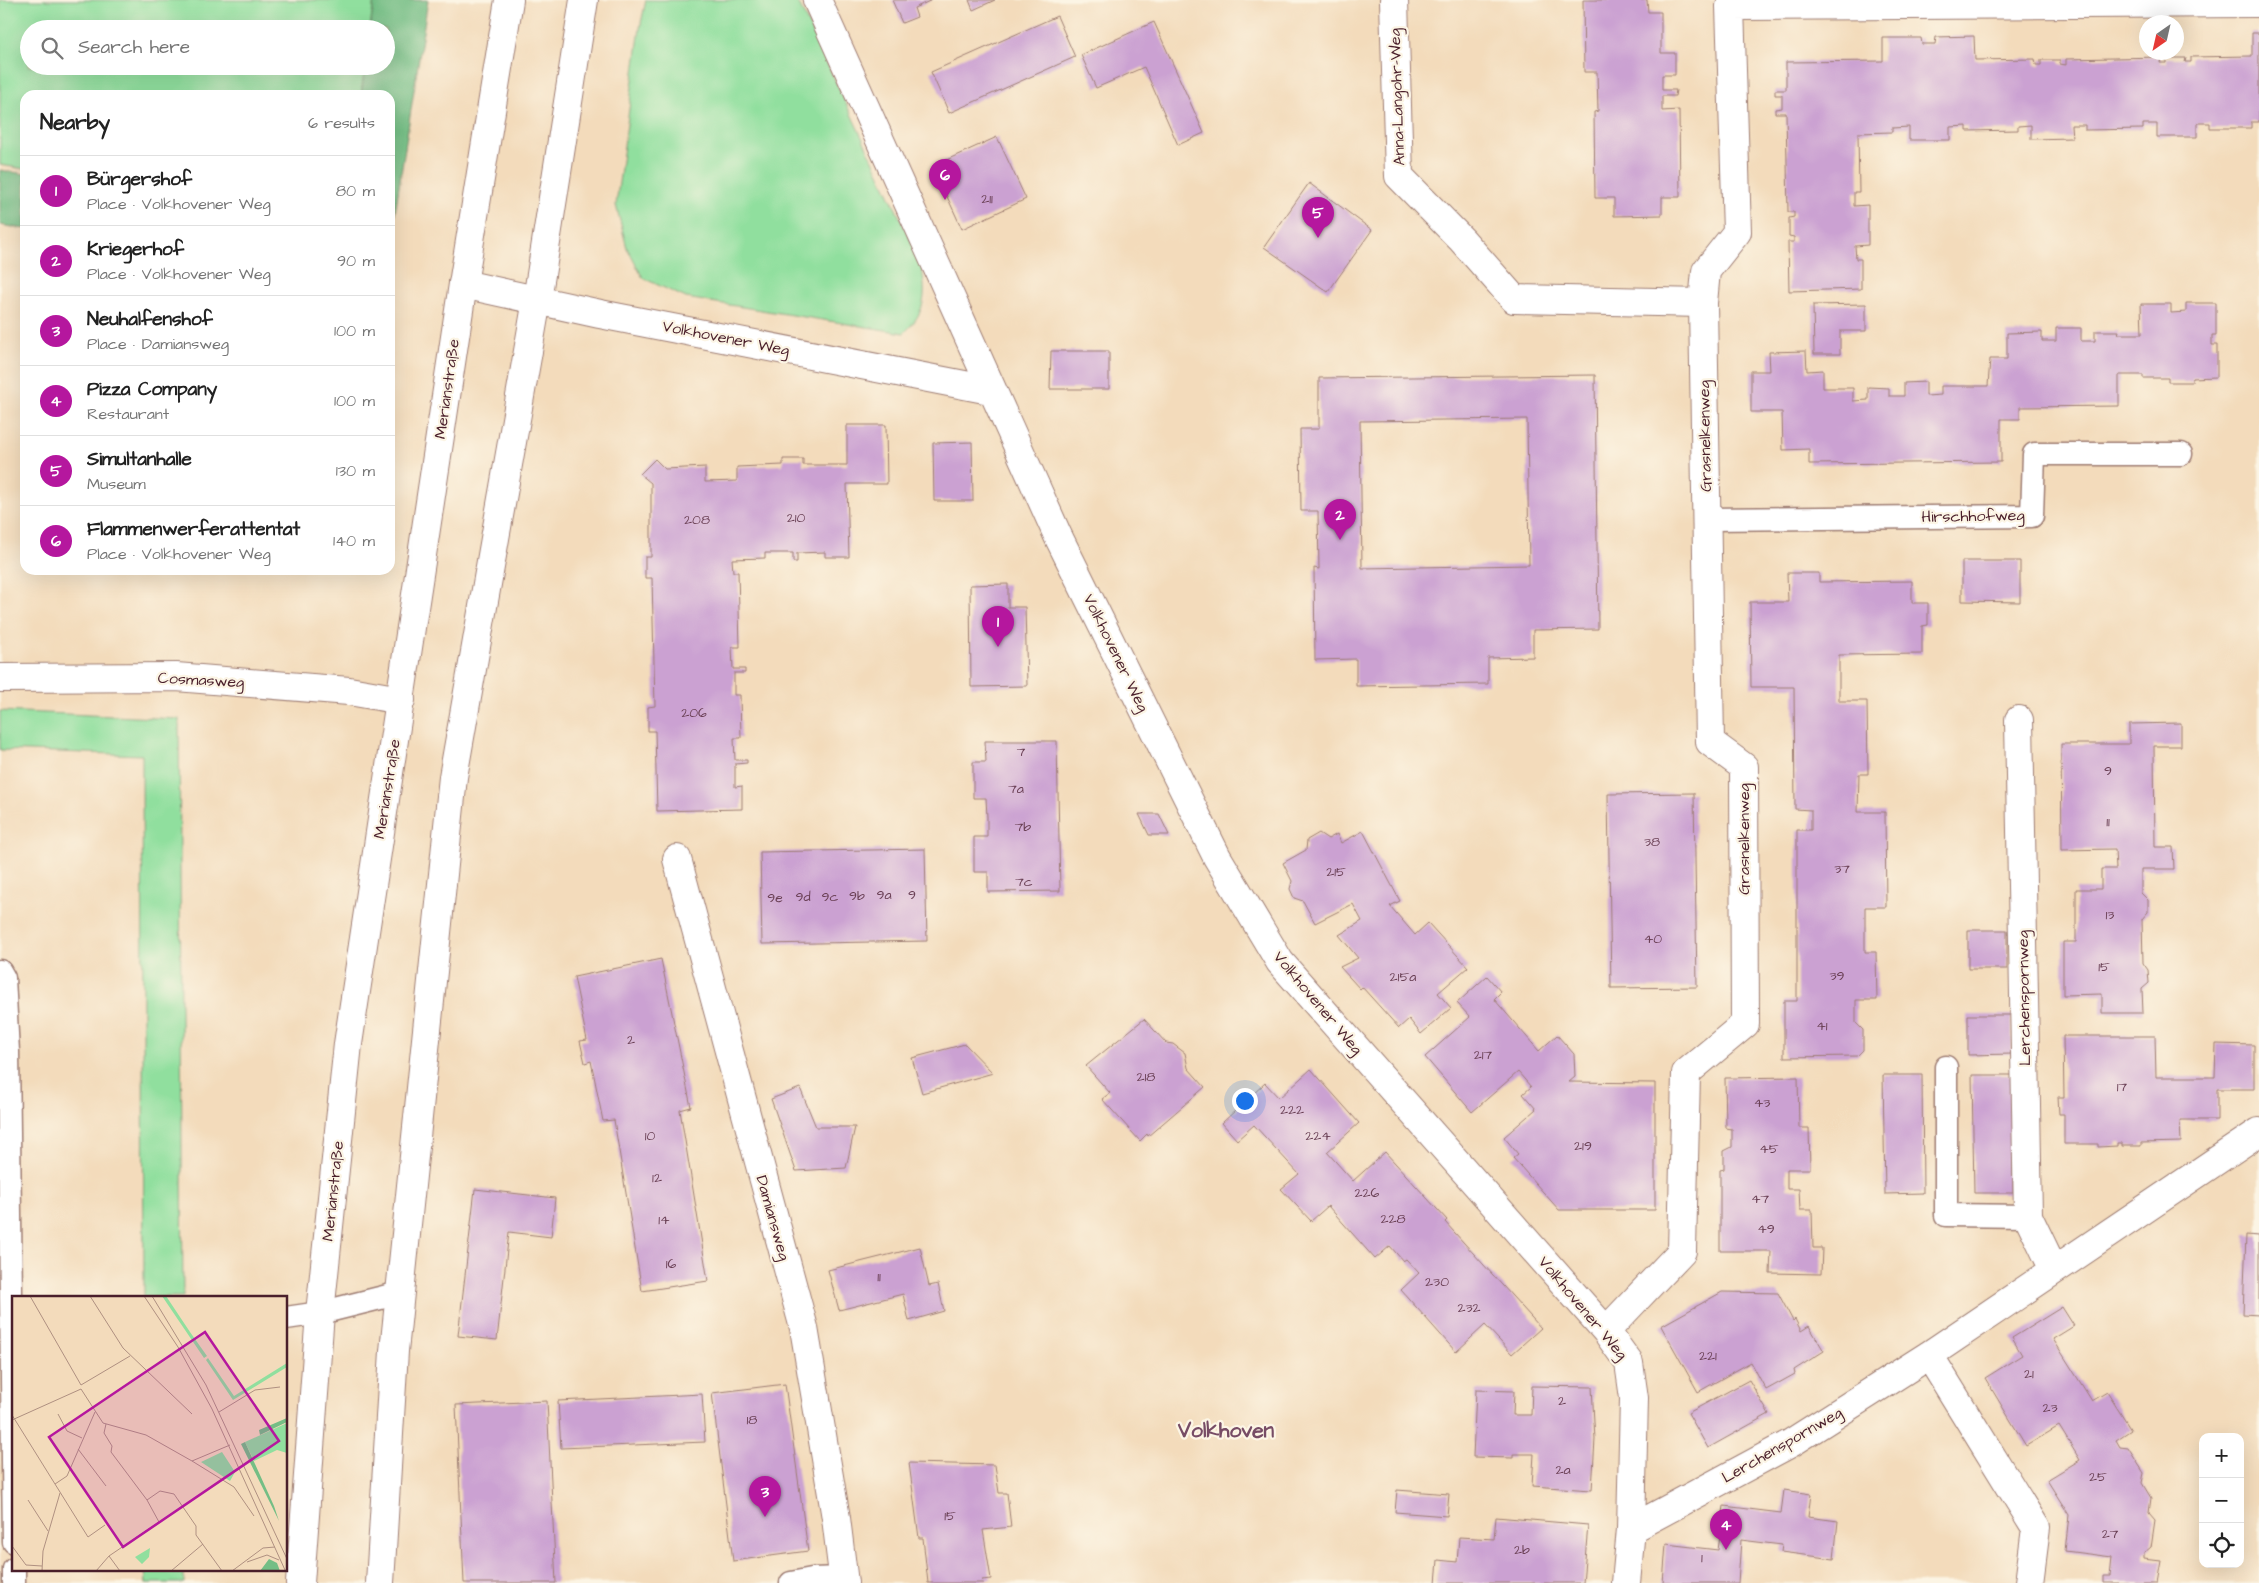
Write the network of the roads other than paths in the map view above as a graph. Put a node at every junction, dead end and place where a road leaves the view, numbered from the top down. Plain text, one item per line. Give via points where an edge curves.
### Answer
1 (509, 0) edge
2 (584, 0) edge
3 (817, 0) edge
4 (1394, 0) edge
5 (2259, 3) edge
6 (463, 284) junction
7 (537, 300) junction
8 (1703, 303) junction
9 (990, 390) junction
10 (2180, 454) dead end
11 (1707, 519) junction
12 (0, 678) edge
13 (401, 700) junction
14 (2019, 720) dead end
15 (677, 859) dead end
16 (0, 971) edge
17 (1946, 1067) dead end
18 (2259, 1132) edge
19 (2028, 1216) junction
20 (2054, 1270) junction
21 (400, 1293) junction
22 (320, 1313) junction
23 (288, 1318) edge
24 (9, 1324) edge
25 (1606, 1331) junction
26 (1929, 1355) junction
27 (12, 1455) edge
28 (1631, 1529) junction
29 (14, 1570) edge
30 (844, 1580) edge
31 (14, 1583) edge
32 (300, 1583) edge
33 (380, 1583) edge
34 (790, 1583) edge
35 (1626, 1583) edge
36 (2029, 1583) edge

1 - 6 street, Merianstraße
2 - 7 street
3 - 9 street, Volkhovener Weg
4 - 8 street, Anna-Langohr-Weg via 1399,176 1514,299
5 - 8 street, Grasnelkenweg via 1730,6 1737,232 1706,271
6 - 7 street, Volkhovener Weg
6 - 13 street, Merianstraße
7 - 9 street, Volkhovener Weg
7 - 21 street via 453,777
8 - 11 street, Grasnelkenweg
9 - 25 street, Volkhovener Weg via 1058,536 1213,848 1280,962
10 - 11 lane, Hirschhofweg via 2034,454 2032,516
11 - 25 street, Grasnelkenweg via 1710,742 1744,767 1745,1024 1686,1073 1682,1251
12 - 13 street, Cosmasweg via 176,677 349,691
13 - 22 street, Merianstraße via 348,1044
14 - 19 street, Lerchenspornweg
15 - 30 street, Damiansweg via 804,1328
16 - 24 lane via 4,978 8,1052
17 - 19 lane via 1946,1215
18 - 20 street, Lerchenspornweg
19 - 20 street, Lerchenspornweg
20 - 26 street, Lerchenspornweg
21 - 22 lane
21 - 33 street
22 - 23 lane
22 - 32 street, Merianstraße
24 - 27 lane
25 - 28 street, Volkhovener Weg via 1629,1363 1634,1398
26 - 28 street, Lerchenspornweg via 1791,1443
26 - 36 street via 2036,1528
28 - 35 street, Volkhovener Weg
29 - 31 lane
30 - 34 lane via 812,1579

